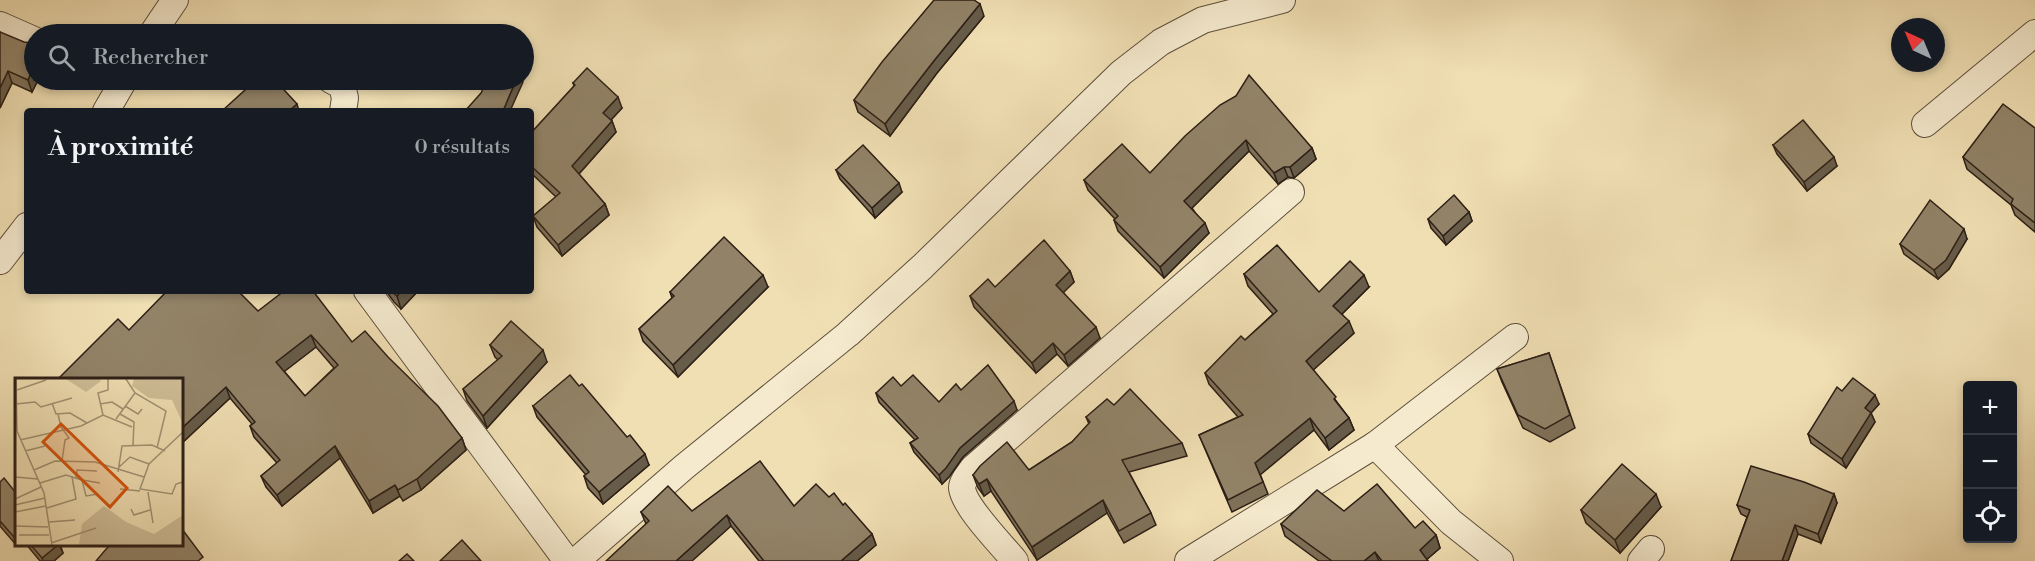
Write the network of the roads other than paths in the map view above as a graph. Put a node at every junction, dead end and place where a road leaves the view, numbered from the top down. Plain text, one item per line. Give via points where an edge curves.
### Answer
1 (175, 0) edge
2 (1282, 0) edge
3 (159, 24) edge
4 (0, 25) edge
5 (2035, 33) edge
6 (24, 36) edge
7 (118, 90) edge
8 (343, 90) edge
9 (108, 108) edge
10 (343, 108) edge
11 (1925, 124) dead end
12 (1292, 192) dead end
13 (24, 230) edge
14 (0, 261) edge
15 (369, 294) edge
16 (1515, 337) dead end
17 (1375, 445) junction
18 (567, 561) edge
19 (576, 561) edge
20 (1015, 561) edge
21 (1188, 561) edge
22 (1500, 561) edge

1 - 3 street
2 - 19 street via 1203,20 1137,60 848,334
4 - 6 street
5 - 11 street
7 - 9 street
8 - 10 street
12 - 20 street via 982,460 964,480 962,488 969,506
13 - 14 street
15 - 18 street
16 - 17 street
17 - 21 street
17 - 22 street via 1451,522

